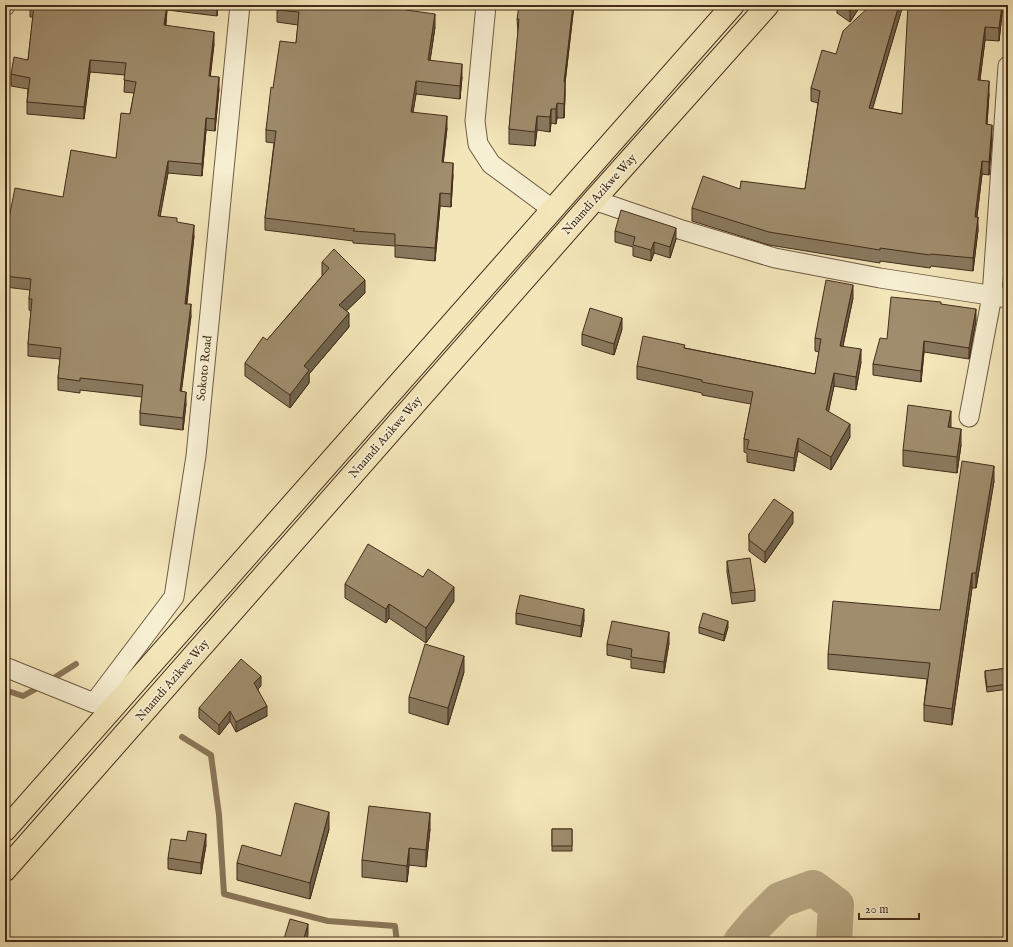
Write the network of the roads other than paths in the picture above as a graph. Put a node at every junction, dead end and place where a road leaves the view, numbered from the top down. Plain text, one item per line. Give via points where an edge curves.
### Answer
1 (240, 5) edge
2 (486, 5) edge
3 (733, 5) edge
4 (768, 5) edge
5 (1008, 66) edge
6 (594, 200) junction
7 (552, 209) junction
8 (1000, 297) edge
9 (969, 417) dead end
10 (5, 667) edge
11 (5, 830) edge
12 (5, 870) edge

1 - 10 street, Sokoto Road via 196,456 174,597 94,703
2 - 7 street via 475,121 478,144 491,164
3 - 7 highway, Nnamdi Azikwe Way
4 - 6 highway, Nnamdi Azikwe Way
5 - 8 street
6 - 8 street via 775,258
6 - 12 highway, Nnamdi Azikwe Way
7 - 11 highway, Nnamdi Azikwe Way
8 - 9 street

